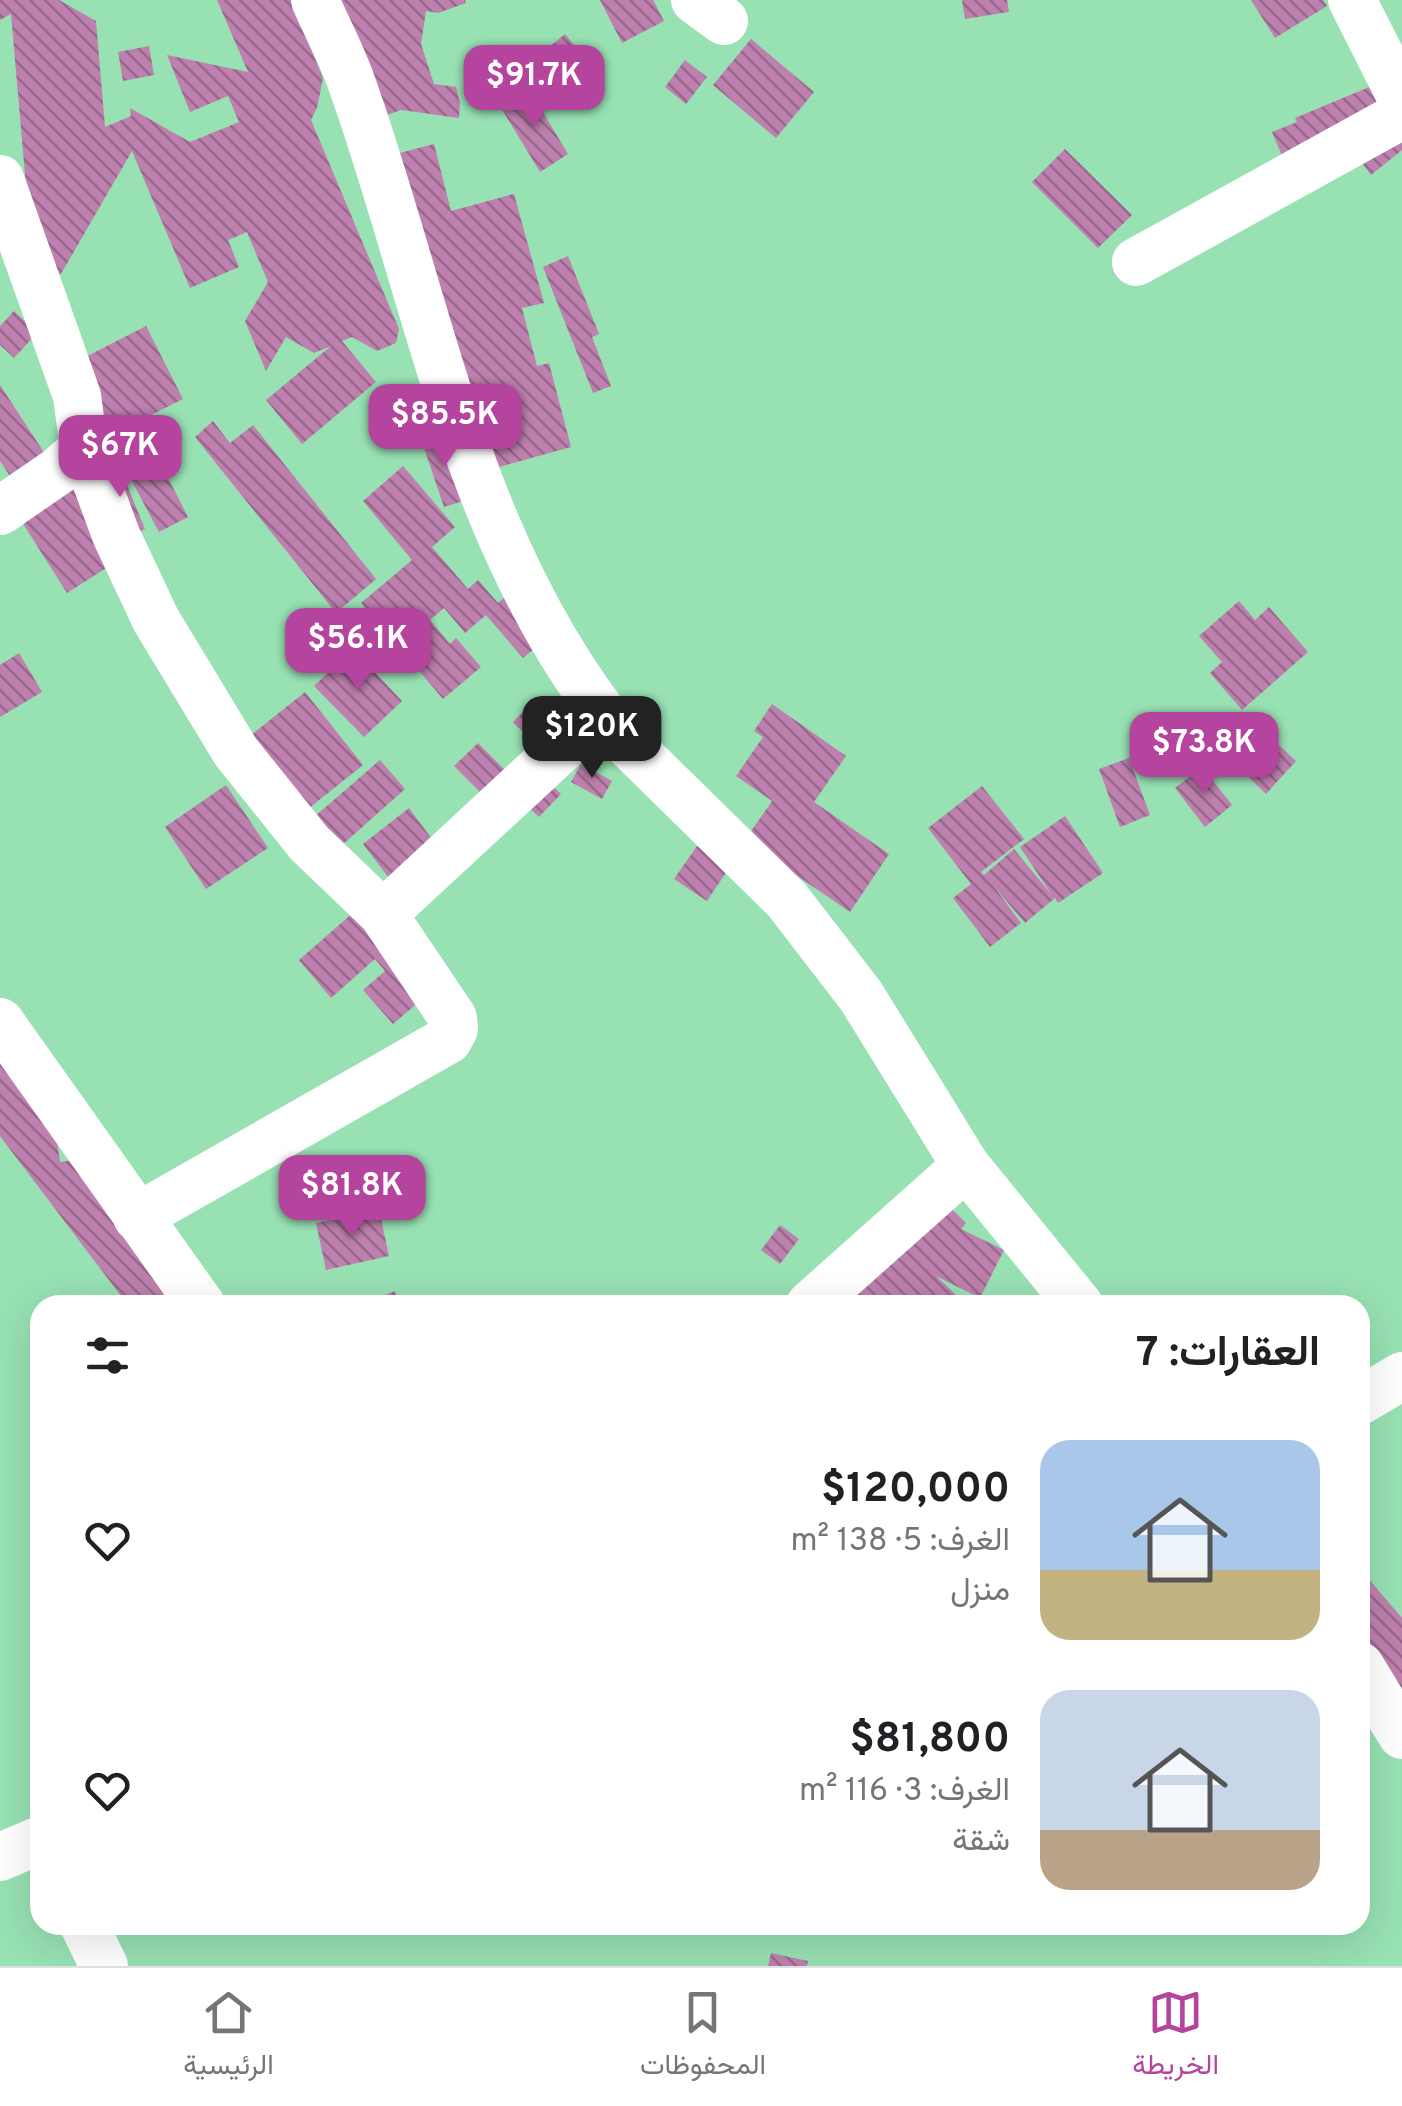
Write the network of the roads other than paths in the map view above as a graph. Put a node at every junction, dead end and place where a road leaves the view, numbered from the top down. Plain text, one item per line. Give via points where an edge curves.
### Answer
1 (315, 0) edge
2 (1352, 0) edge
3 (1402, 99) edge
4 (1402, 114) edge
5 (0, 179) edge
6 (1136, 262) dead end
7 (84, 448) junction
8 (0, 511) edge
9 (601, 712) junction
10 (384, 914) junction
11 (0, 1022) edge
12 (966, 1166) junction
13 (137, 1217) junction
14 (194, 1295) edge
15 (821, 1295) edge
16 (1071, 1295) edge
17 (1402, 1376) edge
18 (1370, 1395) edge
19 (1370, 1683) edge
20 (1402, 1736) edge
21 (30, 1844) edge
22 (0, 1857) edge
23 (89, 1935) edge
24 (104, 1966) edge

1 - 9 street via 351,81 469,462 541,621
2 - 3 street
4 - 6 street
5 - 7 street via 77,396
7 - 8 street
7 - 10 street via 156,620 236,752 310,843
9 - 10 street
9 - 12 street via 787,900 861,996
10 - 13 street via 453,1018 448,1040
11 - 13 street
12 - 15 street
12 - 16 street
13 - 14 street
17 - 18 street
19 - 20 street
21 - 22 street
23 - 24 street

